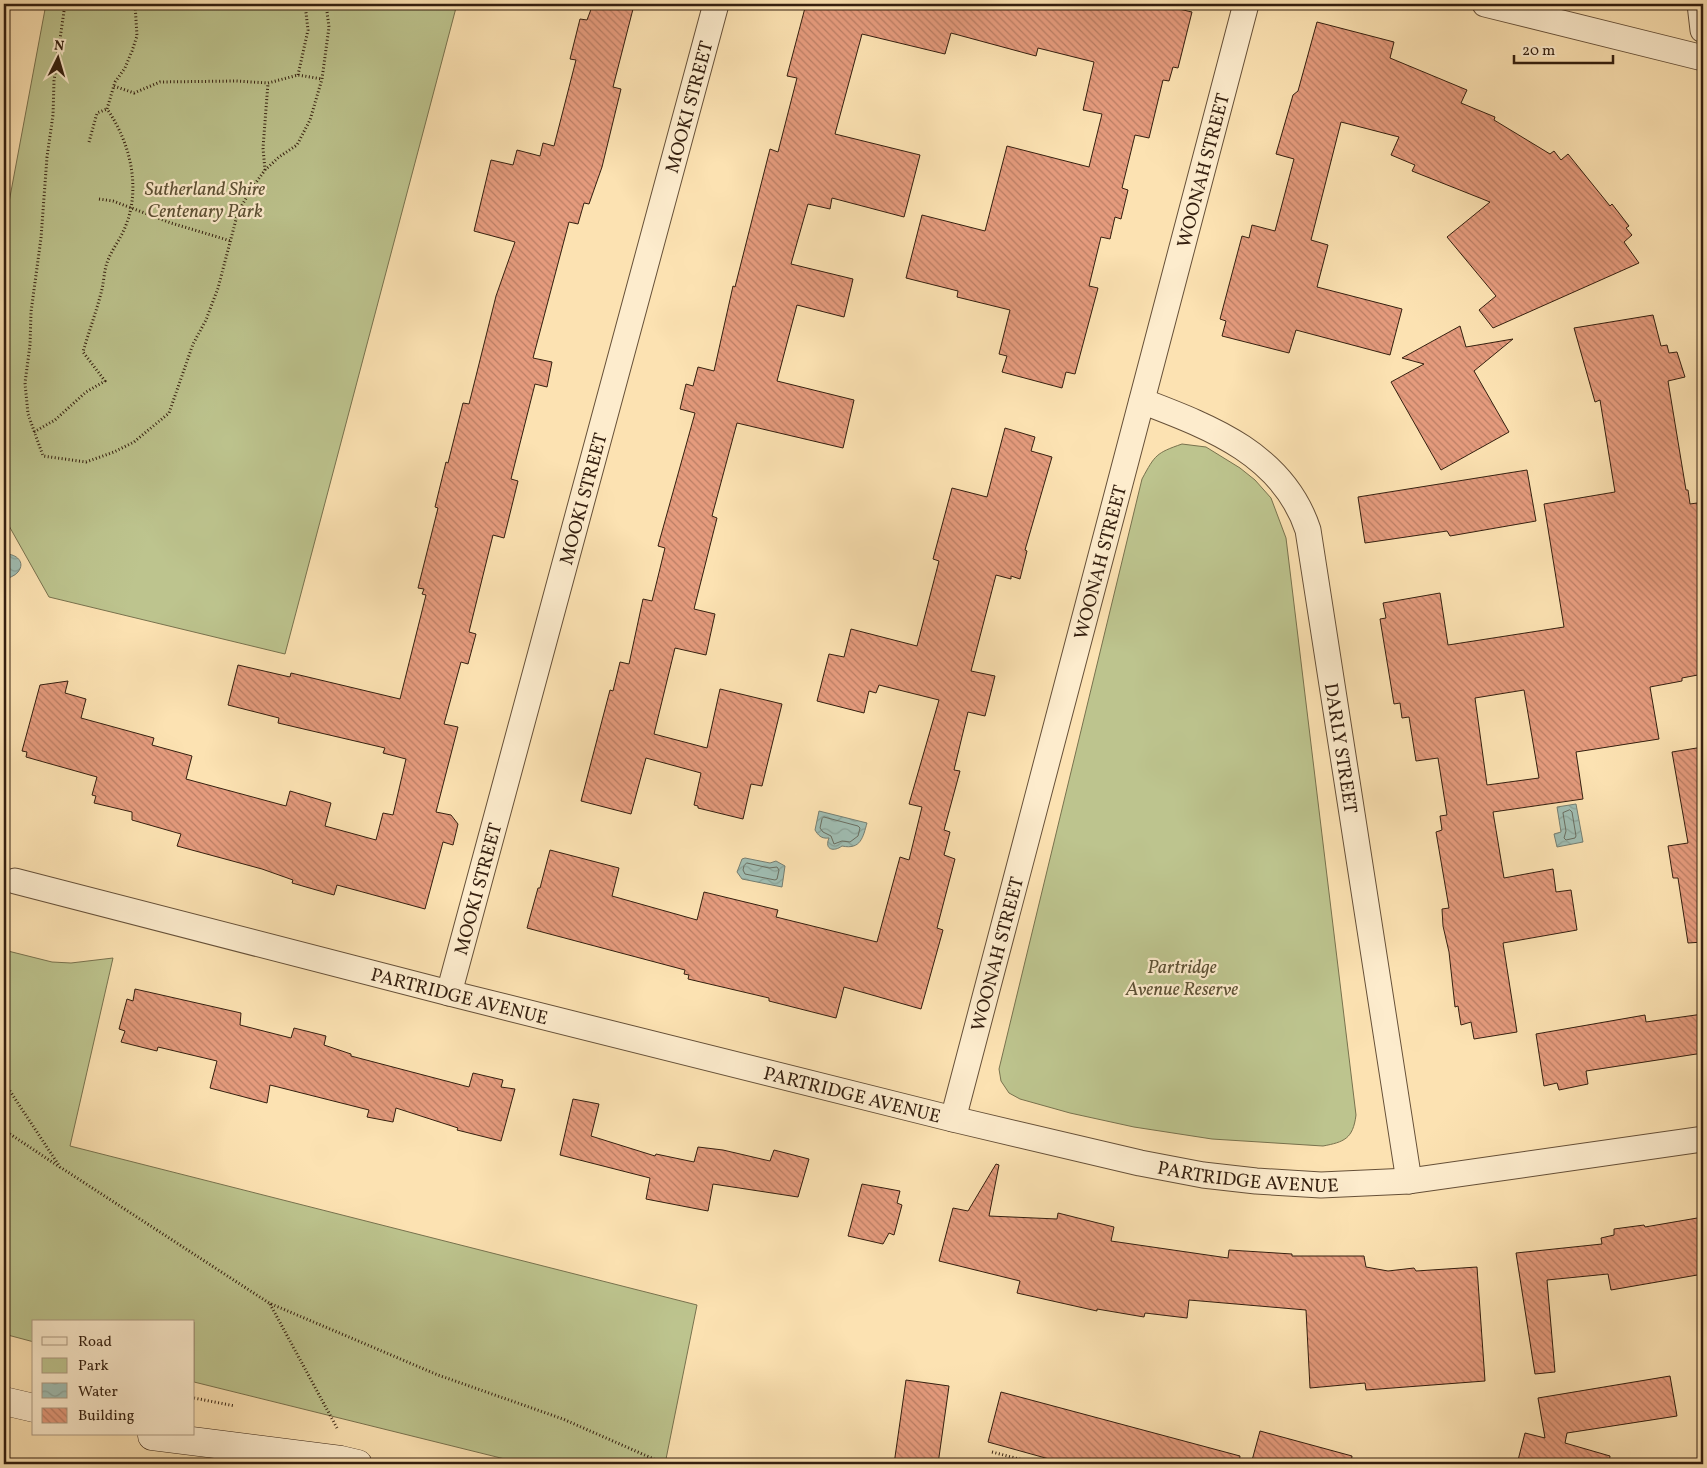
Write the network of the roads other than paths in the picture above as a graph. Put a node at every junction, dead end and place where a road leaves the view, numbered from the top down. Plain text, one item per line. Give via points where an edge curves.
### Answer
1 (716, 4) edge
2 (1246, 4) edge
3 (1486, 4) edge
4 (1700, 4) edge
5 (1703, 30) edge
6 (1703, 58) edge
7 (1142, 401) junction
8 (15, 881) dead end
9 (450, 993) junction
10 (953, 1119) junction
11 (1703, 1139) edge
12 (1409, 1182) junction
13 (4, 1401) edge
14 (32, 1408) edge
15 (151, 1436) edge
16 (156, 1436) edge
17 (231, 1464) edge
18 (358, 1464) edge

1 - 9 street, MOOKI STREET
2 - 7 street, WOONAH STREET
3 - 6 street
4 - 5 street
7 - 10 street, WOONAH STREET
7 - 12 street, DARLY STREET via 1186,418 1254,455 1280,480 1304,518
8 - 9 street, PARTRIDGE AVENUE
9 - 10 street, PARTRIDGE AVENUE
10 - 12 street, PARTRIDGE AVENUE via 1203,1175 1321,1185
11 - 12 street, PARTRIDGE AVENUE
13 - 14 main road
15 - 17 main road
16 - 18 main road

